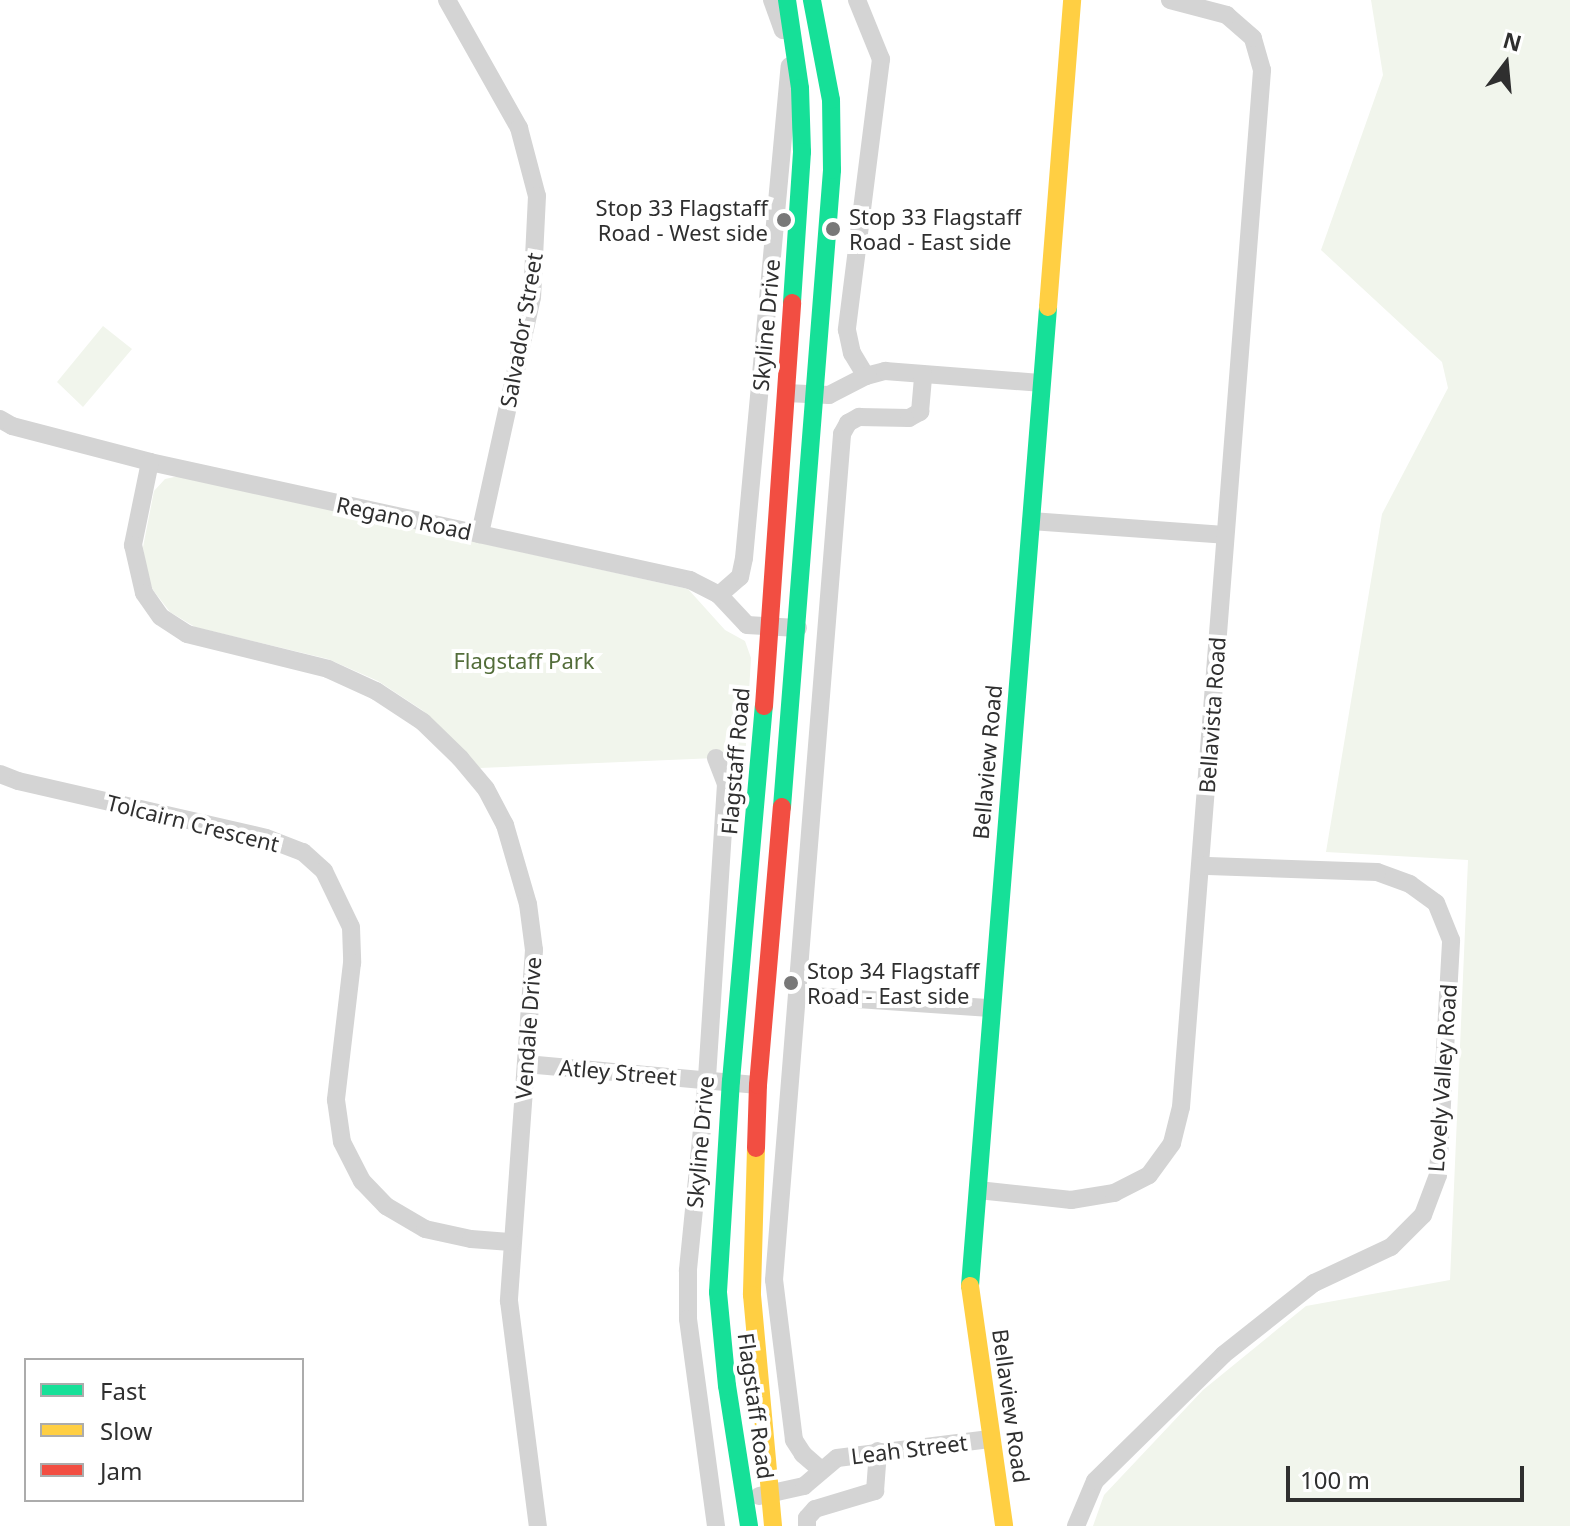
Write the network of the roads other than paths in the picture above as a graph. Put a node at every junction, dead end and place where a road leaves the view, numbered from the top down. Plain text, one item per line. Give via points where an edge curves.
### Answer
1 (447, 0) edge
2 (772, 0) edge
3 (787, 0) edge
4 (812, 0) edge
5 (857, 0) edge
6 (1072, 0) edge
7 (1170, 0) edge
8 (923, 374) junction
9 (866, 376) junction
10 (1040, 383) junction
11 (786, 393) junction
12 (815, 395) junction
13 (0, 419) edge
14 (150, 462) junction
15 (1031, 521) junction
16 (480, 534) junction
17 (1224, 535) junction
18 (719, 595) junction
19 (771, 626) junction
20 (798, 628) junction
21 (716, 758) dead end
22 (0, 774) edge
23 (1201, 866) junction
24 (798, 995) junction
25 (991, 1008) junction
26 (526, 1064) junction
27 (707, 1079) junction
28 (731, 1081) junction
29 (758, 1085) junction
30 (978, 1190) junction
31 (511, 1242) junction
32 (990, 1439) junction
33 (878, 1451) junction
34 (820, 1469) junction
35 (768, 1495) junction
36 (745, 1499) junction
37 (538, 1526) edge
38 (716, 1526) edge
39 (749, 1526) edge
40 (773, 1526) edge
41 (807, 1526) edge
42 (1004, 1526) edge
43 (1076, 1526) edge

1 - 16 street, Salvador Street via 519,128 537,196 532,297
2 - 18 street, Skyline Drive via 786,43 789,81 744,558 740,577
3 - 11 main road, Flagstaff Road via 800,88 802,152
4 - 12 main road, Flagstaff Road via 831,100 832,170
5 - 9 street via 881,59 847,330 852,353
6 - 10 main road, Bellaview Road
7 - 17 street, Bellavista Road via 1227,15 1253,38 1262,70
8 - 9 street via 885,371
8 - 10 street
8 - 24 street, Flagstaff Road via 920,412 909,418 859,417 842,434
9 - 12 street via 829,395
10 - 15 main road, Bellaview Road
11 - 12 street
11 - 19 main road, Flagstaff Road
12 - 20 main road, Flagstaff Road
13 - 14 street, Regano Road
14 - 16 street, Regano Road
14 - 26 street, Vendale Drive via 133,545 144,593 161,617 187,634 328,669 376,691 423,722 486,789 518,862 532,935
15 - 17 street
15 - 25 main road, Bellaview Road
16 - 18 street, Regano Road via 690,580
17 - 23 street, Bellavista Road
18 - 19 street, Regano Road via 747,625
19 - 20 street, Regano Road
19 - 28 main road, Flagstaff Road
20 - 29 main road, Flagstaff Road
21 - 27 street, Skyline Drive via 726,784
22 - 31 street, Tolcairn Crescent via 266,838 303,852 324,871 351,927 352,963 336,1100 342,1142 362,1181 386,1206 425,1229
23 - 30 street, Bellavista Road via 1181,1107 1165,1154 1149,1175 1114,1193 1071,1200
23 - 43 street, Lovely Valley Road via 1377,872 1410,884 1436,903 1451,940 1438,1175 1423,1215 1391,1247 1314,1283 1223,1355 1095,1481
24 - 25 street
24 - 34 street, Flagstaff Road via 774,1280 794,1440
25 - 30 main road, Bellaview Road
26 - 27 street, Atley Street
26 - 31 street, Vendale Drive
27 - 28 street, Atley Street
27 - 38 street, Skyline Drive via 688,1319
28 - 29 street, Atley Street
28 - 36 main road, Flagstaff Road via 718,1292
29 - 35 main road, Flagstaff Road via 752,1295
30 - 32 main road, Bellaview Road via 970,1283
31 - 37 street, Vendale Drive via 509,1301
32 - 33 street, Leah Street
32 - 42 main road, Bellaview Road
33 - 34 street, Leah Street via 837,1458
33 - 41 street via 875,1491 815,1509
34 - 35 street, Leah Street via 804,1486
35 - 36 street, Leah Street
35 - 40 main road, Flagstaff Road
36 - 39 main road, Flagstaff Road

